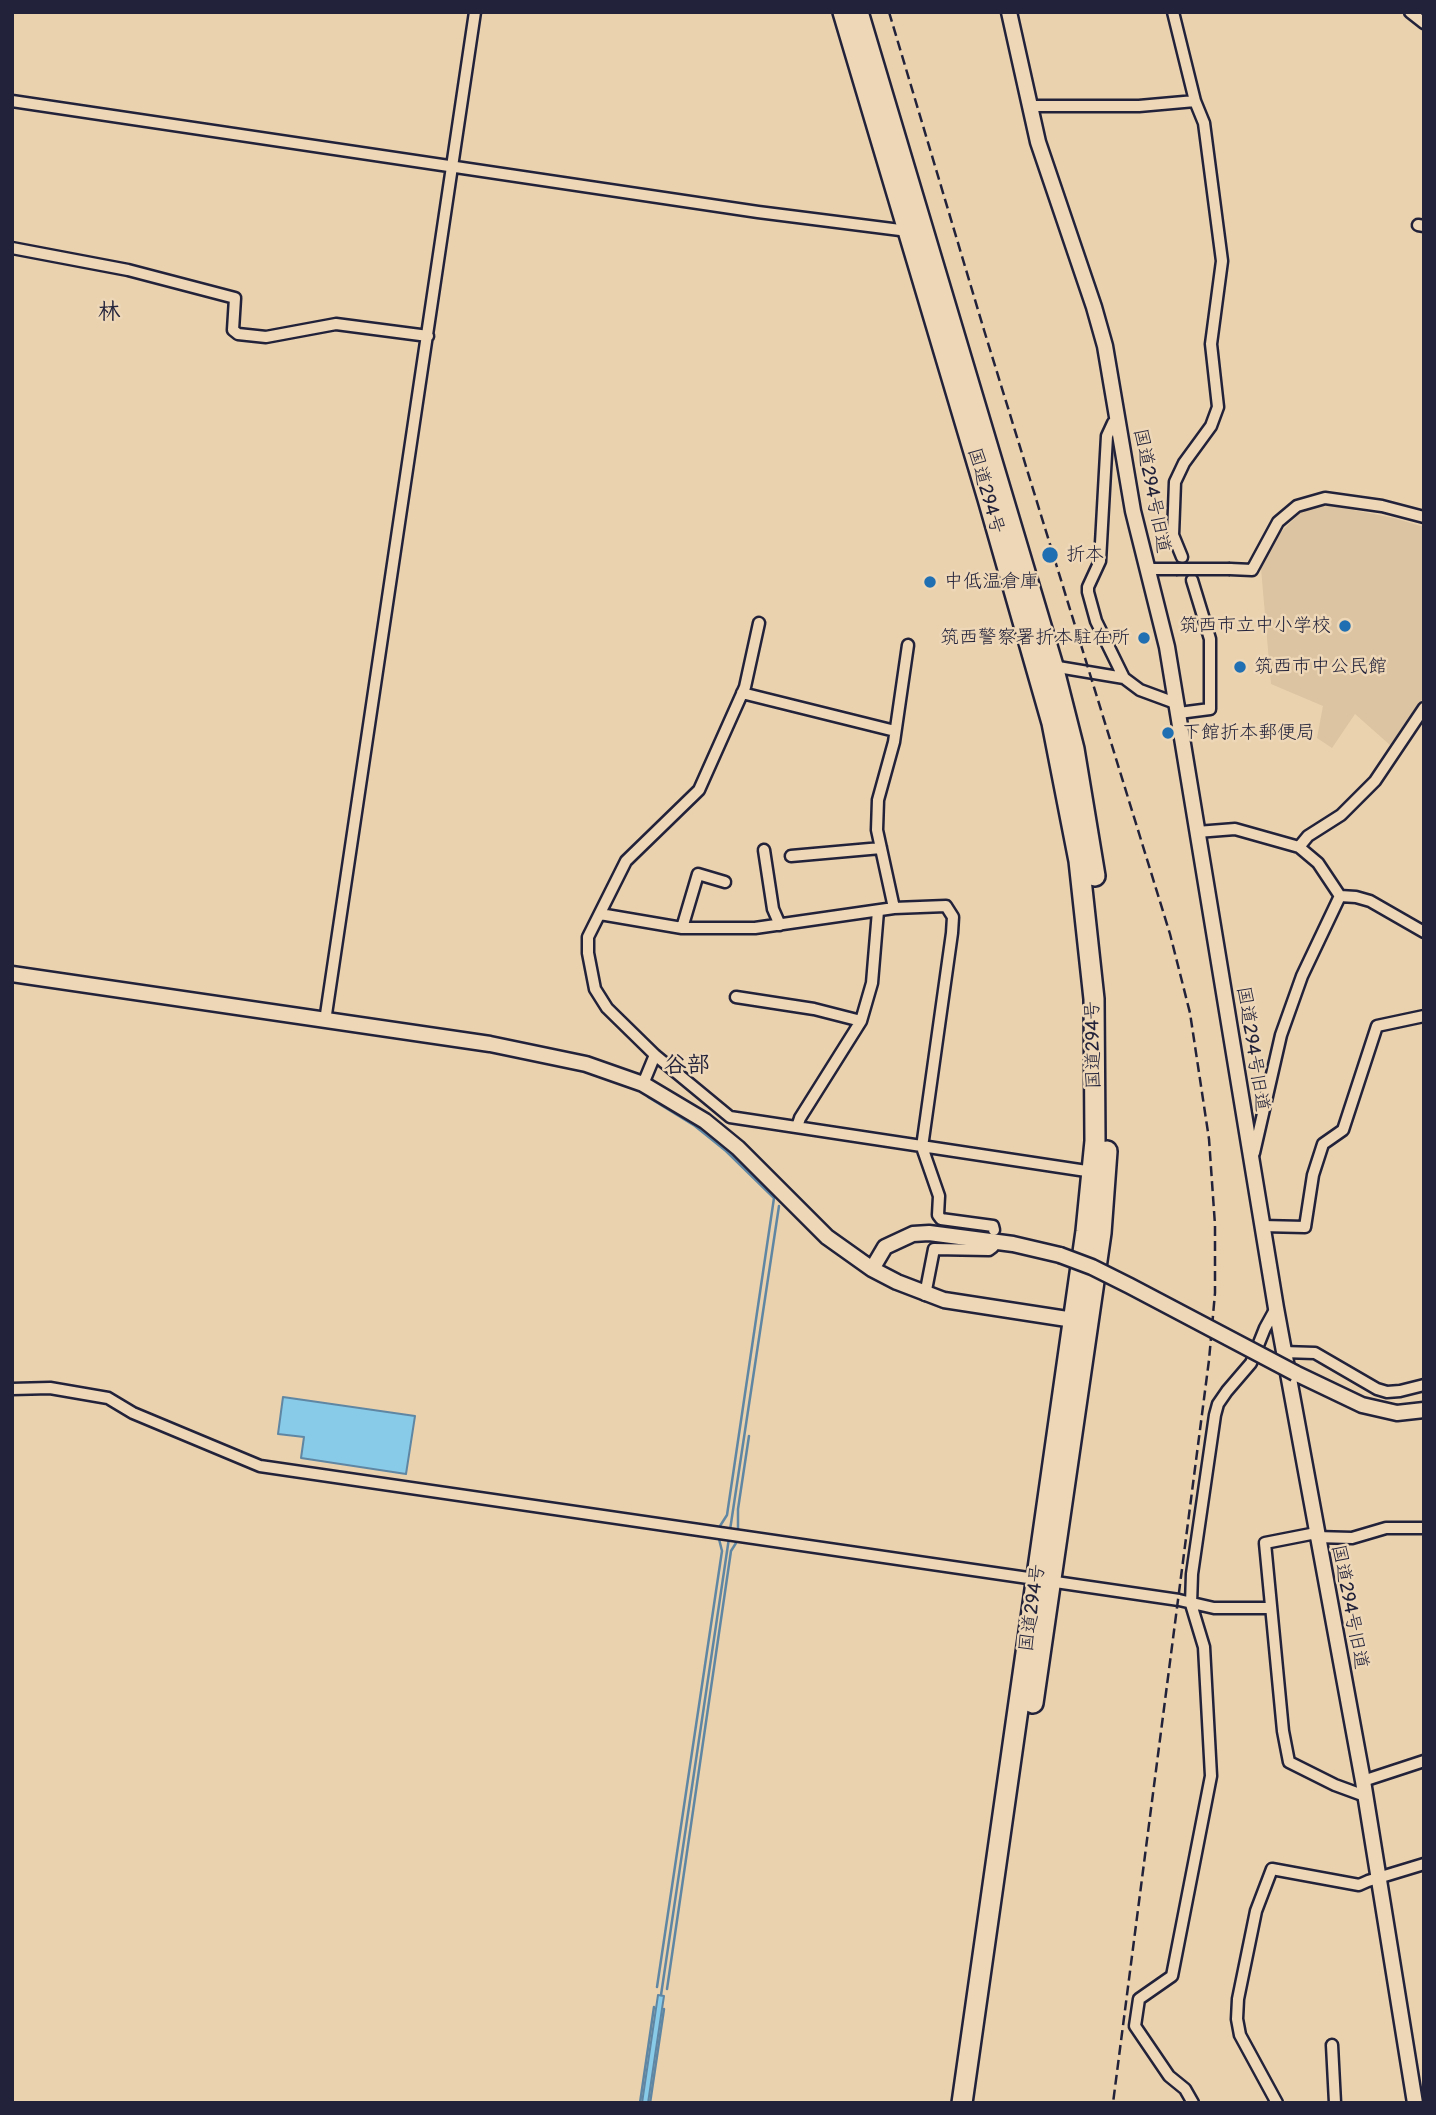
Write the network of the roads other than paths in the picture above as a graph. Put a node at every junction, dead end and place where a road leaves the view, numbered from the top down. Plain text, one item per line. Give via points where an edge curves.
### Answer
1 (475, 12) edge
2 (843, 12) edge
3 (858, 12) edge
4 (1009, 12) edge
5 (1173, 12) edge
6 (1410, 12) edge
7 (1424, 23) edge
8 (12, 101) edge
9 (1195, 101) junction
10 (1029, 106) junction
11 (453, 166) junction
12 (908, 231) junction
13 (12, 247) edge
14 (428, 336) junction
15 (1118, 419) junction
16 (1424, 517) edge
17 (1182, 557) dead end
18 (1147, 569) junction
19 (1192, 580) dead end
20 (759, 623) dead end
21 (908, 645) dead end
22 (1044, 665) junction
23 (1124, 678) junction
24 (743, 693) junction
25 (1178, 708) junction
26 (1424, 708) edge
27 (895, 731) junction
28 (1197, 832) junction
29 (1299, 847) junction
30 (881, 848) junction
31 (764, 850) dead end
32 (791, 856) dead end
33 (725, 882) dead end
34 (1340, 896) junction
35 (894, 908) junction
36 (878, 911) junction
37 (600, 914) junction
38 (780, 925) junction
39 (682, 928) junction
40 (1424, 932) edge
41 (12, 974) edge
42 (736, 997) dead end
43 (1424, 1016) edge
44 (325, 1021) junction
45 (861, 1021) junction
46 (655, 1055) junction
47 (643, 1084) junction
48 (797, 1127) junction
49 (922, 1147) junction
50 (1251, 1163) junction
51 (1093, 1172) junction
52 (1262, 1226) junction
53 (995, 1230) dead end
54 (993, 1247) dead end
55 (872, 1269) junction
56 (925, 1295) junction
57 (1276, 1308) junction
58 (1081, 1321) junction
59 (1283, 1352) junction
60 (1424, 1385) edge
61 (12, 1389) edge
62 (1424, 1410) edge
63 (1424, 1528) edge
64 (1316, 1535) junction
65 (1043, 1581) junction
66 (1191, 1604) junction
67 (1270, 1608) junction
68 (1424, 1761) edge
69 (1364, 1789) junction
70 (1424, 1864) edge
71 (1378, 1878) junction
72 (1332, 2045) dead end
73 (962, 2103) edge
74 (975, 2103) edge
75 (1193, 2103) edge
76 (1277, 2103) edge
77 (1335, 2103) edge
78 (1415, 2103) edge

1 - 11 street
2 - 12 highway, 国道294号
3 - 22 highway, 国道294号
4 - 10 street, 国道294号旧道
5 - 9 street
6 - 7 street
8 - 11 street
9 - 10 street
9 - 17 street via 1204,123 1222,261 1211,344 1218,407 1175,482 1173,535
10 - 15 street, 国道294号旧道 via 1102,333
11 - 12 street
11 - 14 street
12 - 22 highway, 国道294号
13 - 14 street via 235,298 233,330 238,334 266,337 336,324
14 - 44 street
15 - 18 street, 国道294号旧道
15 - 23 street via 1107,436 1100,561 1088,592 1101,635
16 - 18 street, bridge via 1325,498 1297,506 1278,522 1252,570
18 - 25 street, 国道294号旧道 via 1161,615
19 - 25 street via 1210,639 1210,709
20 - 24 street
21 - 27 street
22 - 23 street
22 - 51 highway, 国道294号 via 1086,912 1096,1044
22 - 58 highway, 国道294号 via 1074,750 1085,806 1107,999 1106,1174 1101,1233
23 - 25 street
24 - 27 street
24 - 37 street via 699,790 626,861
25 - 28 street, 国道294号旧道
26 - 29 street via 1375,781
27 - 30 street via 878,800
28 - 29 street via 1235,829
28 - 50 street, 国道294号旧道
29 - 34 street via 1318,863
30 - 32 street
30 - 35 street
31 - 38 street via 773,909
33 - 39 street via 698,874
34 - 40 street via 1370,901
34 - 50 street via 1302,975 1281,1035
35 - 36 street
35 - 49 street via 946,906 953,917
36 - 38 street
36 - 45 street via 872,983
37 - 39 street
37 - 46 street via 588,937 595,989 607,1008
38 - 39 street
41 - 44 street
42 - 45 street
43 - 52 street via 1377,1026 1343,1130 1323,1144 1312,1175 1305,1227
44 - 47 street via 558,1057
45 - 48 street
46 - 47 street
46 - 48 street via 730,1117
47 - 55 street via 686,1108 738,1147 827,1237
48 - 49 street
49 - 51 street
49 - 53 street via 939,1196 941,1219 993,1226
50 - 52 street, 国道294号旧道
51 - 58 highway, 国道294号
52 - 57 street, 国道294号旧道
54 - 56 street via 934,1249
55 - 56 street
55 - 62 street, bridge via 886,1247 913,1234 1013,1244 1060,1255 1362,1405 1397,1413
56 - 58 street
57 - 59 street, 国道294号旧道
57 - 66 street via 1251,1363 1218,1404
58 - 65 highway, 国道294号
59 - 60 street via 1315,1353 1387,1392
59 - 64 street, 国道294号旧道
61 - 65 street via 50,1388 108,1398 133,1413 260,1465
63 - 64 street via 1387,1528 1352,1538
64 - 67 street via 1265,1543
64 - 69 street, 国道294号旧道
65 - 66 street
65 - 73 highway, 国道294号
65 - 74 highway, 国道294号
66 - 67 street
66 - 75 street via 1204,1647 1211,1776 1172,1976 1139,1999 1135,2026
67 - 69 street via 1289,1762 1335,1786
68 - 69 street
69 - 71 street, 国道294号旧道
70 - 71 street
71 - 76 street via 1359,1885 1272,1869 1256,1911 1237,2019 1240,2035
71 - 78 street, 国道294号旧道
72 - 77 street

